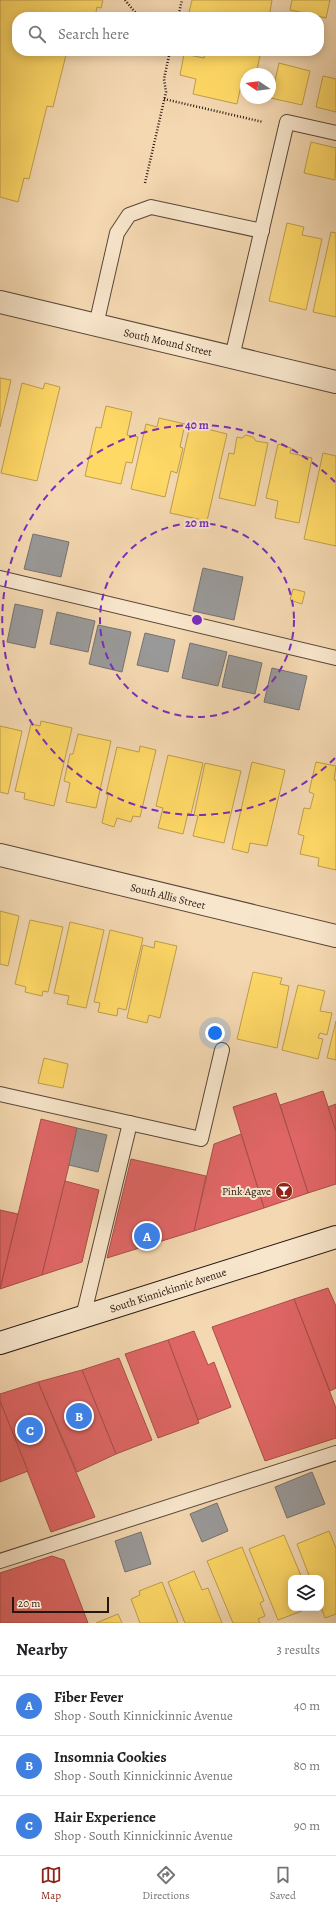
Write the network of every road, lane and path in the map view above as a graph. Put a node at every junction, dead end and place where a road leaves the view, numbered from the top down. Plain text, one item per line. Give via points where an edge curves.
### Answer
1 (125, 0) edge
2 (182, 0) edge
3 (135, 12) edge
4 (179, 12) edge
5 (169, 56) edge
6 (164, 99) junction
7 (286, 128) junction
8 (336, 133) edge
9 (138, 211) junction
10 (262, 231) junction
11 (0, 302) edge
12 (96, 325) junction
13 (232, 357) junction
14 (336, 382) edge
15 (0, 578) edge
16 (336, 658) edge
17 (0, 855) edge
18 (336, 936) edge
19 (222, 1050) dead end
20 (0, 1094) edge
21 (130, 1123) junction
22 (336, 1237) edge
23 (83, 1317) junction
24 (0, 1343) edge
25 (336, 1453) edge
26 (0, 1561) edge

1 - 3 path
2 - 4 path
5 - 6 path via 164,79
6 - 7 path
6 - 9 path
7 - 8 lane via 287,122
7 - 10 lane
9 - 10 lane via 151,207
9 - 12 lane via 129,215 117,233
10 - 13 lane
11 - 12 street, South Mound Street
12 - 13 street, South Mound Street
13 - 14 street, South Mound Street
15 - 16 lane
17 - 18 street, South Allis Street
19 - 21 lane via 201,1139
20 - 21 lane
21 - 23 lane
22 - 23 street, South Kinnickinnic Avenue
23 - 24 street, South Kinnickinnic Avenue
25 - 26 lane

